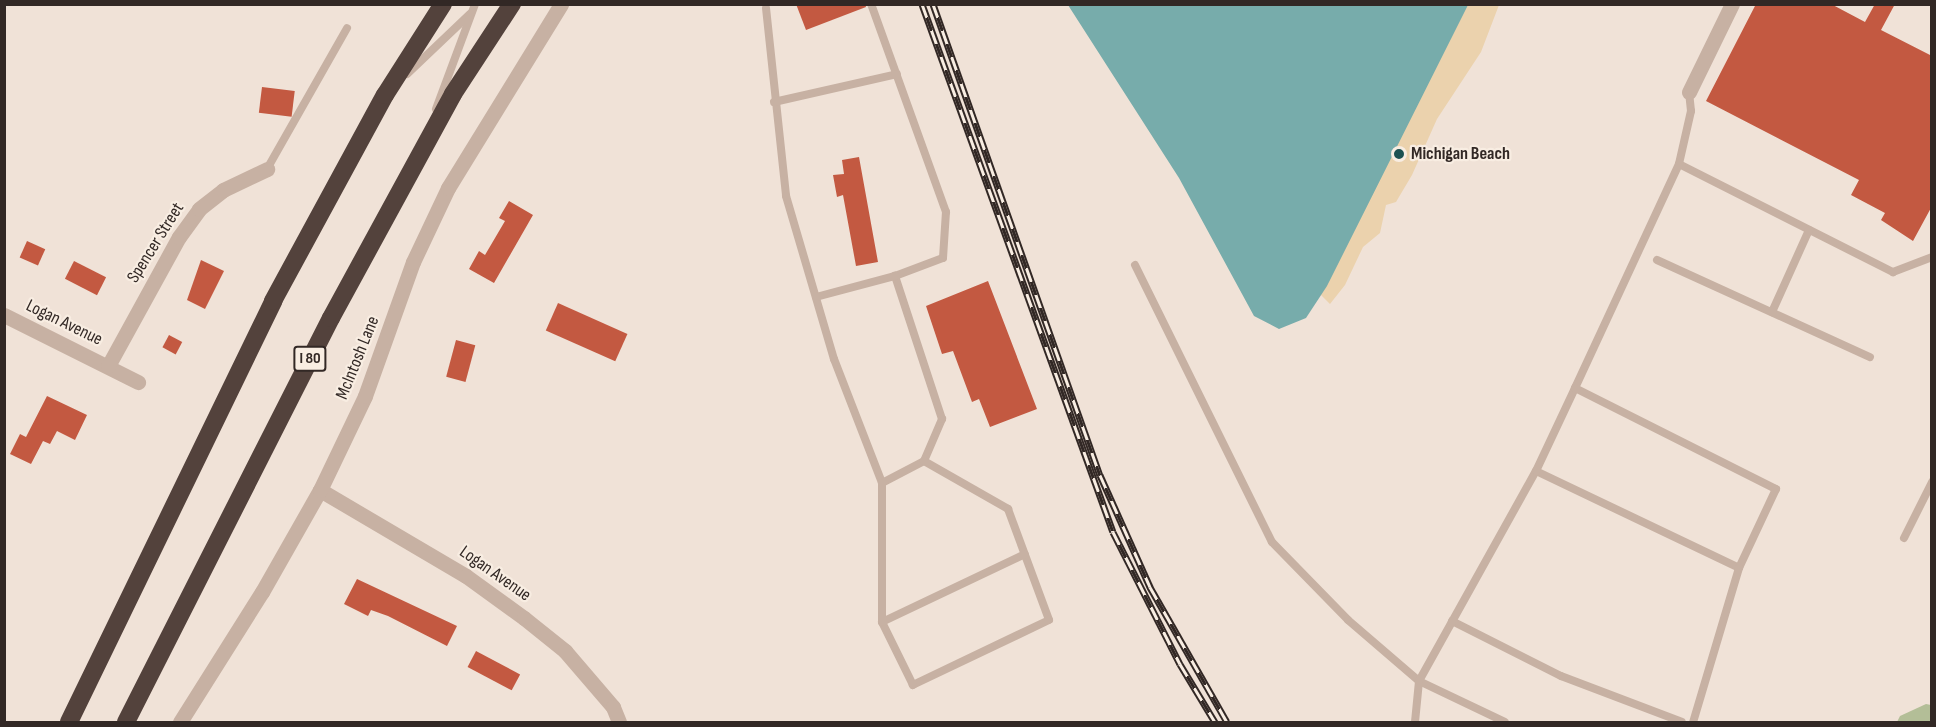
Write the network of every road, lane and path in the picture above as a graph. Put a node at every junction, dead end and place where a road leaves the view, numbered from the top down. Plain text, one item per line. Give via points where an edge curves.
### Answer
1 (443, 4) edge
2 (512, 4) edge
3 (561, 4) edge
4 (871, 4) edge
5 (1732, 4) edge
6 (476, 7) edge
7 (766, 9) dead end
8 (348, 28) dead end
9 (897, 74) junction
10 (1689, 92) joint
11 (385, 94) junction
12 (774, 102) junction
13 (417, 161) junction
14 (1679, 164) junction
15 (267, 169) joint
16 (1809, 230) junction
17 (1932, 257) edge
18 (1657, 260) dead end
19 (1135, 265) dead end
20 (895, 276) junction
21 (816, 297) junction
22 (1772, 312) junction
23 (4, 315) edge
24 (1870, 357) dead end
25 (108, 366) junction
26 (138, 382) dead end
27 (1575, 388) junction
28 (924, 461) junction
29 (1536, 471) junction
30 (1932, 482) edge
31 (882, 483) junction
32 (320, 490) junction
33 (1904, 538) dead end
34 (1025, 554) junction
35 (1739, 568) junction
36 (1452, 621) junction
37 (882, 622) junction
38 (1419, 681) junction
39 (69, 723) edge
40 (126, 723) edge
41 (180, 723) edge
42 (619, 723) edge
43 (1415, 723) edge
44 (1505, 723) edge
45 (1682, 723) edge
46 (1693, 723) edge

1 - 11 highway
2 - 13 highway, I 80 via 453,94
3 - 32 street, McIntosh Lane via 448,188 413,262 364,396
4 - 9 lane
5 - 10 street
6 - 11 lane
6 - 13 lane
7 - 12 lane
8 - 15 lane
9 - 12 lane
9 - 20 lane via 946,212 943,258
10 - 14 lane via 1691,111
11 - 39 highway via 273,301
12 - 21 lane via 786,196
13 - 40 highway, I 80 via 331,318
14 - 16 lane
14 - 27 lane
15 - 25 street, Spencer Street via 223,190 199,209 178,237
16 - 17 lane via 1893,272
16 - 22 lane
18 - 22 lane
19 - 38 lane via 1272,542 1348,620
20 - 21 lane
20 - 28 lane via 942,420
21 - 31 lane via 834,359
22 - 24 lane
23 - 25 street, Logan Avenue
25 - 26 street, Logan Avenue
27 - 29 lane
27 - 35 lane via 1776,489
28 - 31 lane
28 - 34 lane via 1008,508
29 - 35 lane
29 - 36 lane
30 - 33 lane
31 - 37 lane
32 - 41 street, McIntosh Lane
32 - 42 street, Logan Avenue via 466,576 524,618 565,651 613,707
34 - 37 lane
34 - 37 lane via 1049,620 913,685
35 - 46 lane
36 - 38 lane
36 - 45 lane via 1561,676
38 - 43 lane
38 - 44 lane

